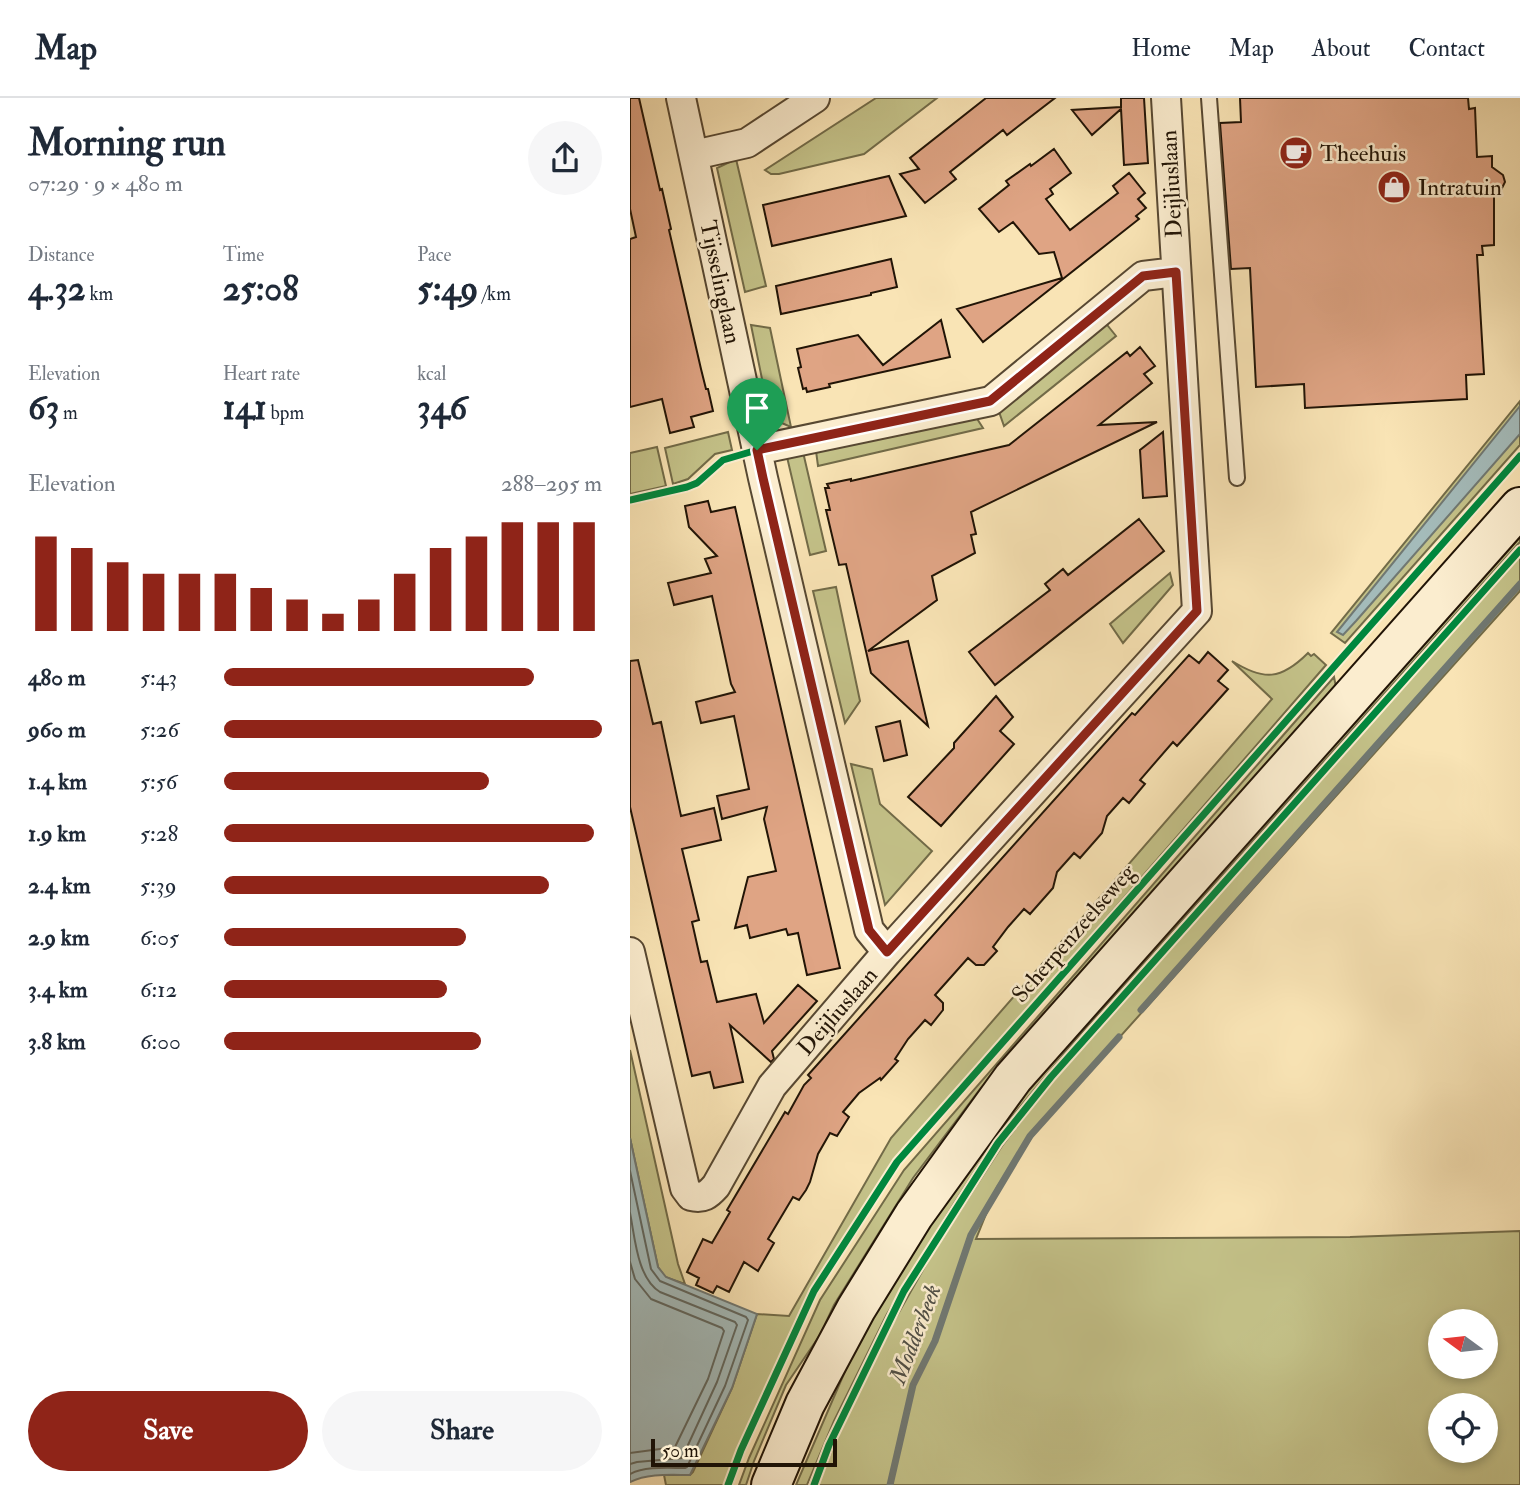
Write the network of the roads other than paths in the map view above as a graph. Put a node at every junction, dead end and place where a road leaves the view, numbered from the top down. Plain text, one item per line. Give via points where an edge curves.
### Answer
1 (681, 98) edge
2 (815, 98) edge
3 (1166, 98) edge
4 (1209, 98) edge
5 (694, 155) junction
6 (1176, 272) junction
7 (757, 450) junction
8 (1237, 478) dead end
9 (1520, 507) edge
10 (630, 951) edge
11 (887, 952) junction
12 (771, 1485) edge

1 - 5 street, Tijsselinglaan
2 - 5 street via 747,143
3 - 6 street, Deijliuslaan
4 - 8 lane
5 - 7 street, Tijsselinglaan
6 - 7 street via 1143,276 990,401
6 - 11 street, Deijliuslaan via 1197,611
7 - 11 street, Tijsselinglaan via 869,930
9 - 12 main road via 1013,1078 914,1215 856,1309 805,1404
10 - 11 street, Deijliuslaan via 685,1188 699,1198 716,1186 772,1086

